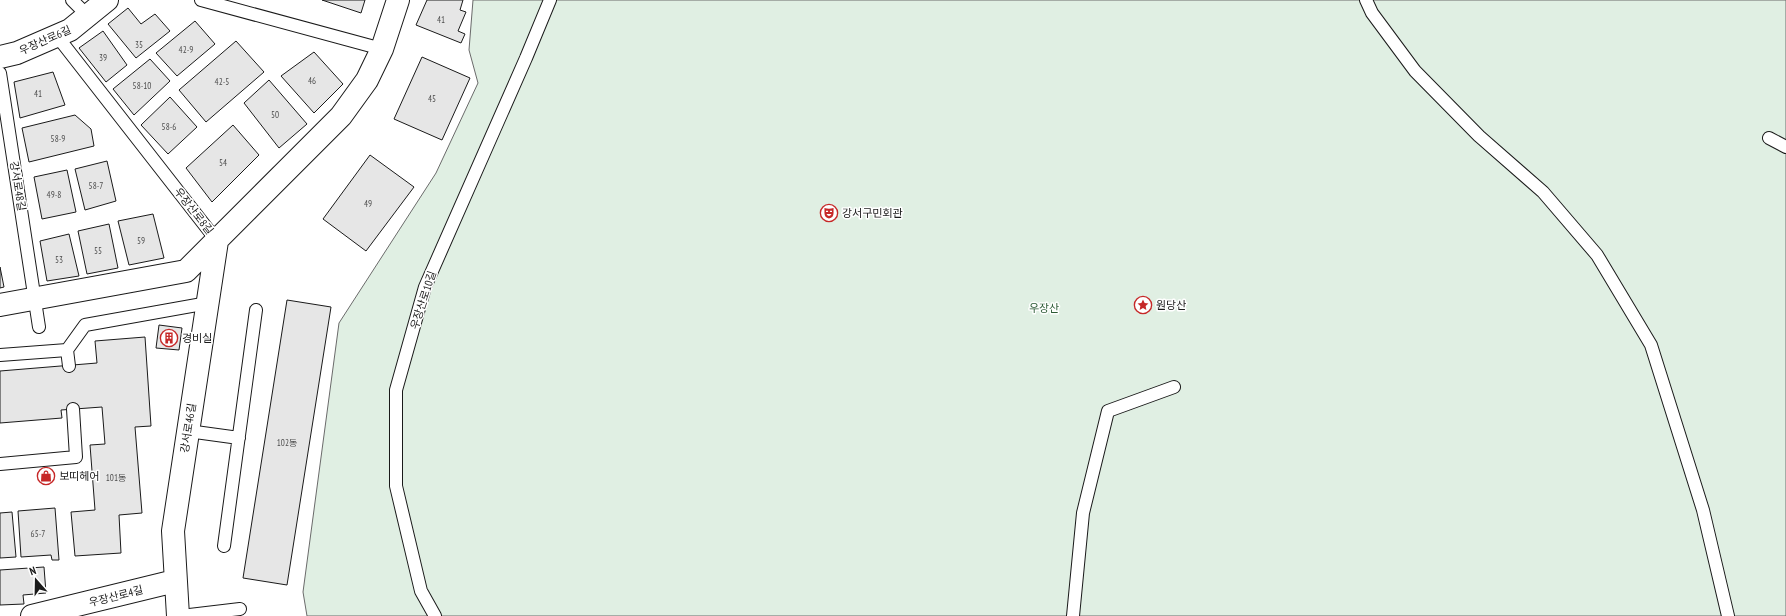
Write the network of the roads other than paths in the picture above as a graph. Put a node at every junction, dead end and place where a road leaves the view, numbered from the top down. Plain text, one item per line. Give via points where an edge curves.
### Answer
1 (72, 0) edge
2 (107, 0) edge
3 (201, 0) edge
4 (398, 0) edge
5 (550, 0) edge
6 (1366, 0) edge
7 (88, 16) junction
8 (57, 36) junction
9 (382, 49) junction
10 (0, 57) edge
11 (0, 73) edge
12 (1769, 138) dead end
13 (1786, 147) edge
14 (217, 241) junction
15 (35, 298) junction
16 (208, 303) junction
17 (0, 305) edge
18 (256, 310) dead end
19 (39, 327) dead end
20 (67, 350) junction
21 (0, 354) edge
22 (69, 366) dead end
23 (1174, 387) dead end
24 (73, 408) dead end
25 (188, 431) junction
26 (239, 438) junction
27 (0, 464) edge
28 (224, 546) dead end
29 (176, 581) junction
30 (88, 609) edge
31 (240, 609) dead end
32 (32, 616) edge
33 (180, 616) edge
34 (435, 616) edge
35 (1073, 616) edge
36 (1728, 616) edge

1 - 7 lane
2 - 7 street, 우장산로6길
3 - 9 lane
4 - 9 street, 우장산로8길
5 - 34 lane, 우장산로10길 via 425,287 396,390 396,486 421,591
6 - 36 lane via 1372,13 1415,71 1479,136 1543,192 1597,255 1651,345 1703,510
7 - 8 street, 우장산로6길 via 70,30
8 - 10 street, 우장산로6길
8 - 14 lane, 우장산로8길
9 - 14 street, 우장산로8길 via 367,80 341,116
11 - 15 lane, 강서로48길
12 - 13 lane
14 - 15 street via 186,271
14 - 16 street, 강서로46길
15 - 17 street
15 - 19 lane, 강서로48길
16 - 20 lane via 86,325
16 - 25 street, 강서로46길
18 - 26 lane
20 - 21 lane
20 - 22 lane
23 - 35 lane via 1108,411 1083,513
24 - 27 lane via 76,457
25 - 26 lane
25 - 29 street, 강서로46길 via 173,530
26 - 28 lane
29 - 30 street, 우장산로4길
29 - 33 street, 강서로46길
30 - 32 street, 우장산로4길
31 - 33 lane

